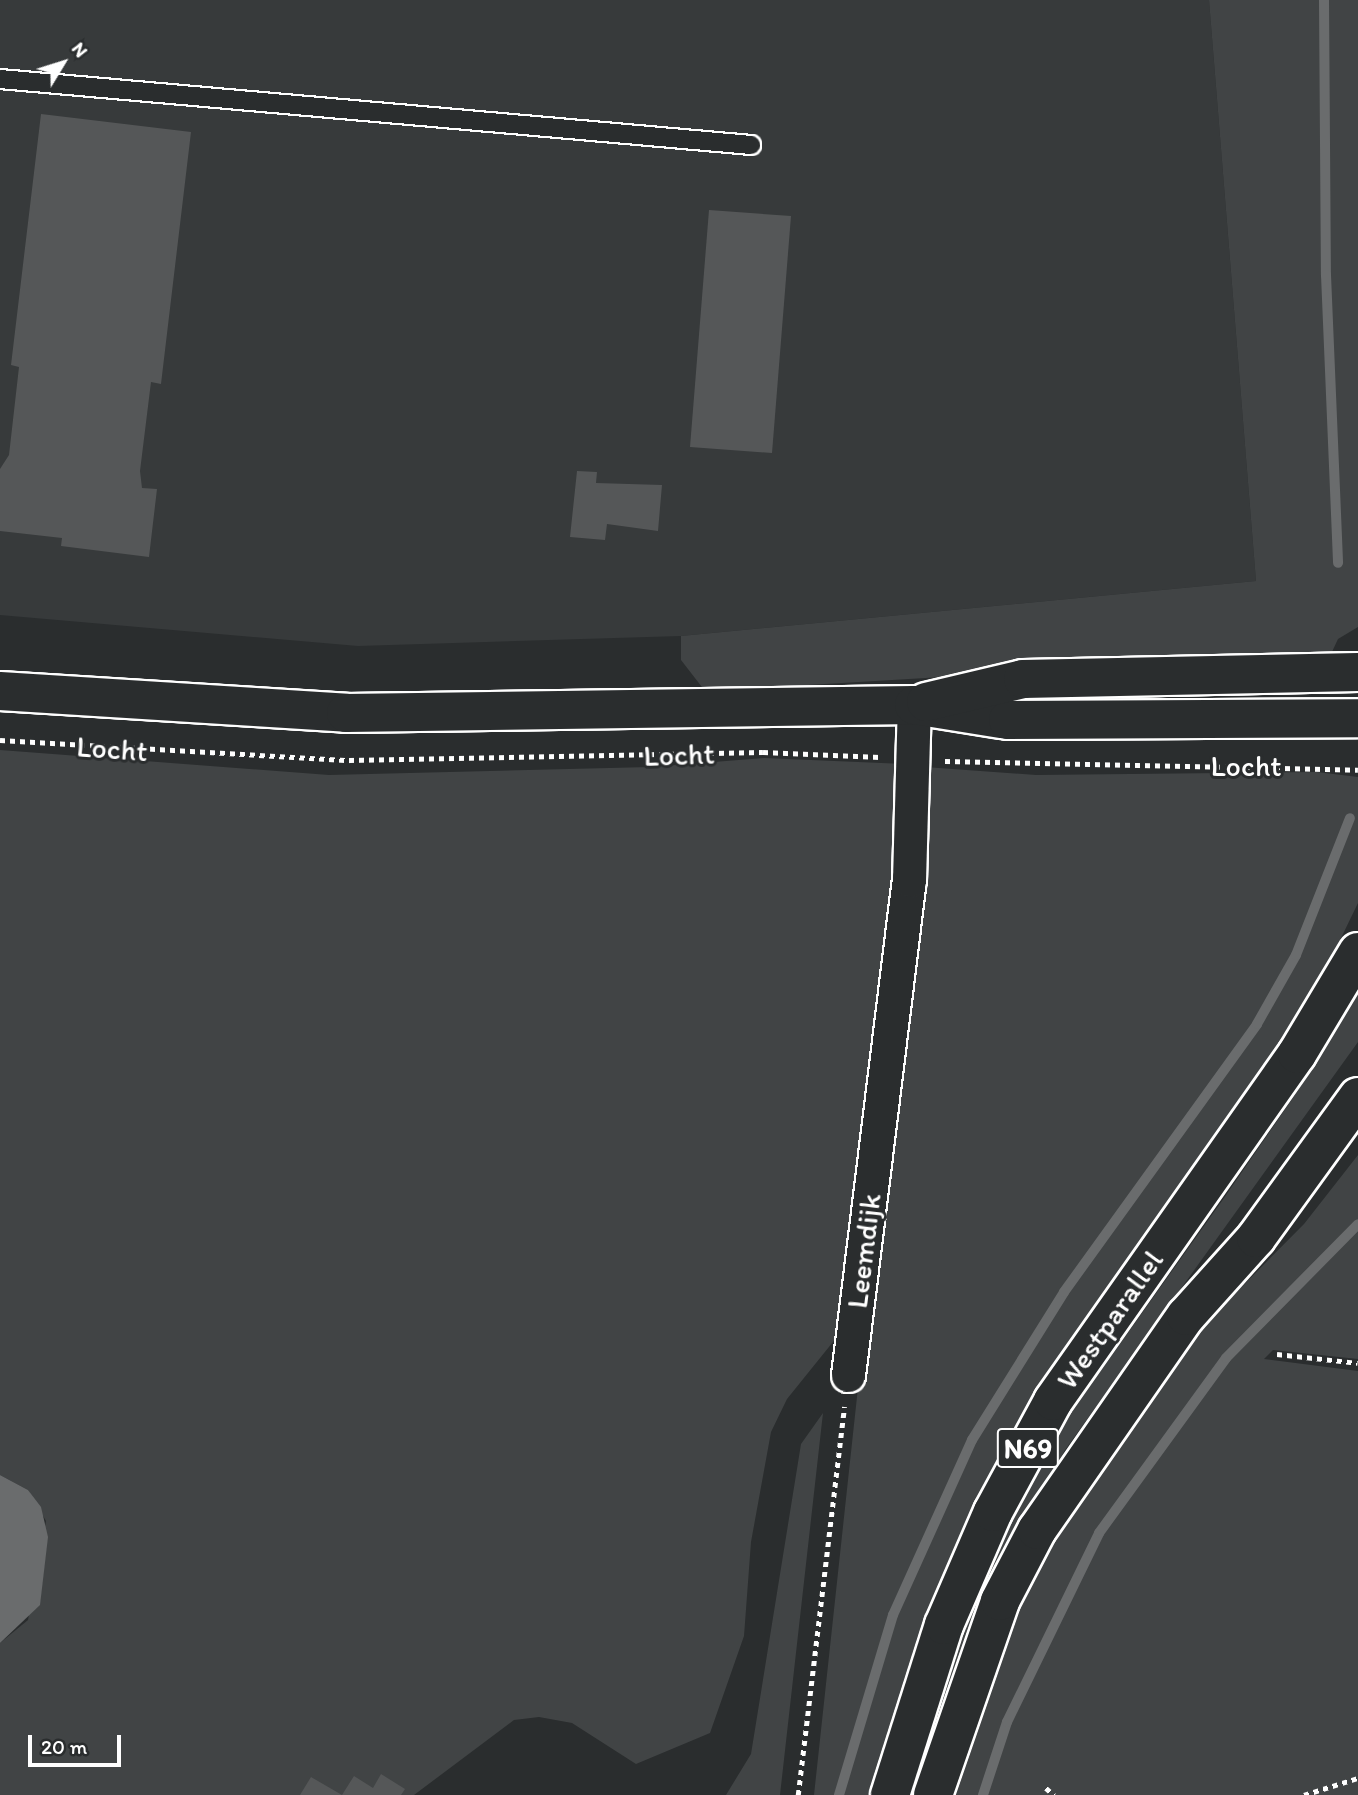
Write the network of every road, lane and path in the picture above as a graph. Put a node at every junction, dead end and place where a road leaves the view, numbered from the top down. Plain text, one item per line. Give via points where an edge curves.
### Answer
1 (0, 79) edge
2 (751, 145) dead end
3 (1358, 673) edge
4 (0, 691) edge
5 (914, 705) junction
6 (1358, 718) edge
7 (0, 740) edge
8 (915, 759) junction
9 (1358, 770) edge
10 (1358, 952) edge
11 (1358, 1097) edge
12 (1277, 1354) dead end
13 (1358, 1363) edge
14 (848, 1375) joint
15 (1358, 1778) edge
16 (1046, 1788) dead end
17 (798, 1795) edge
18 (890, 1795) edge
19 (933, 1795) edge
20 (1054, 1795) edge
21 (1304, 1795) edge

1 - 2 lane
3 - 5 street, Locht via 1023,679
4 - 5 street, Locht via 345,713
5 - 6 street, Locht via 1008,720
5 - 8 street, Leemdijk
7 - 8 path, Locht via 349,760 763,752
8 - 9 path, Locht
8 - 14 street, Leemdijk via 909,880
10 - 18 street, Westparallel / N69 via 1297,1054 1047,1412 993,1512 944,1625
11 - 19 street, Westparallel / N69 via 1256,1238 1186,1316 1037,1530 1000,1601
12 - 13 path
14 - 17 path
15 - 21 path
16 - 20 path

